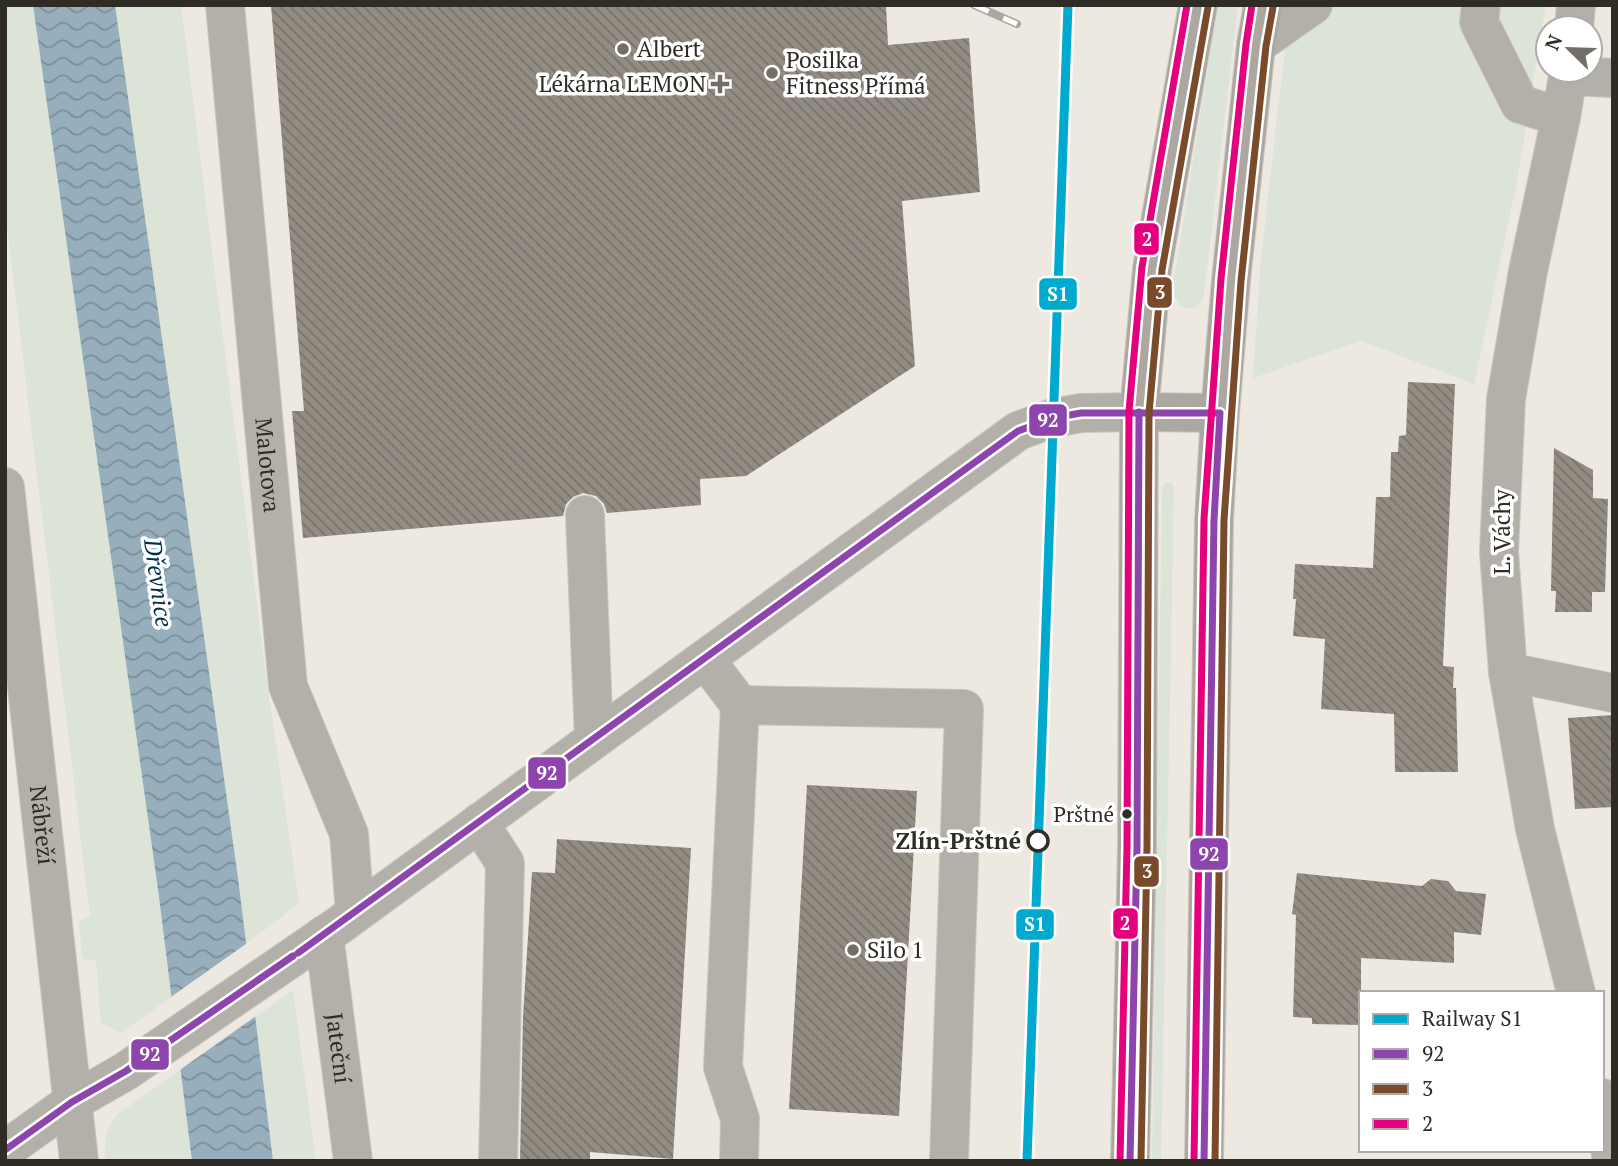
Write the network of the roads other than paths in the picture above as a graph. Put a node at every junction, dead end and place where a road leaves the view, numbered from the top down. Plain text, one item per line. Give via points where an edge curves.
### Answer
1 (225, 5) edge
2 (1198, 5) edge
3 (1263, 5) edge
4 (1313, 5) edge
5 (1481, 5) edge
6 (1256, 45) junction
7 (1566, 84) edge
8 (1561, 117) junction
9 (1139, 412) junction
10 (1220, 413) junction
11 (5, 487) edge
12 (585, 515) dead end
13 (705, 659) junction
14 (1508, 672) junction
15 (1613, 693) edge
16 (740, 705) junction
17 (594, 739) junction
18 (479, 823) junction
19 (355, 913) junction
20 (324, 935) junction
21 (1576, 991) edge
22 (72, 1101) junction
23 (1604, 1111) edge
24 (5, 1150) edge
25 (79, 1161) edge
26 (353, 1161) edge
27 (498, 1161) edge
28 (739, 1161) edge
29 (949, 1161) edge
30 (1130, 1161) edge
31 (1204, 1161) edge
32 (1612, 1161) edge

1 - 19 street, Malotova via 288,686 349,834
2 - 9 main road via 1152,269
3 - 6 main road
4 - 6 street
5 - 8 street via 1479,22 1520,104
6 - 10 main road
7 - 8 street, L. Váchy
8 - 14 street, L. Váchy via 1506,399 1499,552
9 - 10 main road
9 - 13 street via 1081,413 1018,431
9 - 30 main road
10 - 31 main road via 1214,520
11 - 22 street, Nábřeží
12 - 17 street
13 - 16 street
13 - 17 street
14 - 15 street
14 - 21 street, L. Váchy via 1535,829
16 - 28 street via 723,1067 740,1118
16 - 29 street via 964,709
17 - 18 street
18 - 19 street
18 - 27 street via 505,863
19 - 20 street
20 - 22 street via 126,1071
20 - 26 street, Jateční
22 - 24 street
22 - 25 street, Nábřeží
23 - 32 street

